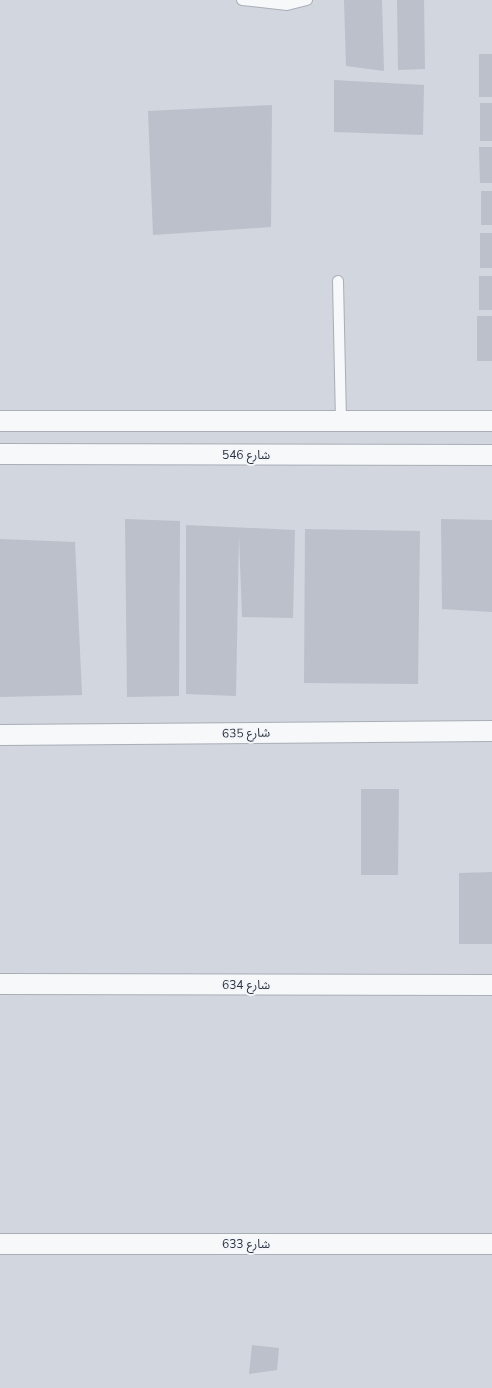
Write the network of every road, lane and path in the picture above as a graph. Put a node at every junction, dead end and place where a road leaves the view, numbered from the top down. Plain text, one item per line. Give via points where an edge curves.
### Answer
1 (242, 0) edge
2 (307, 0) edge
3 (338, 281) dead end
4 (0, 421) edge
5 (341, 421) junction
6 (492, 421) edge
7 (0, 454) edge
8 (492, 455) edge
9 (492, 731) edge
10 (0, 735) edge
11 (0, 984) edge
12 (492, 985) edge
13 (0, 1244) edge
14 (492, 1244) edge

1 - 2 lane via 287,5
3 - 5 lane
4 - 5 street
5 - 6 street
7 - 8 street, شارع 546
9 - 10 street, شارع 635
11 - 12 street, شارع 634
13 - 14 street, شارع 633

